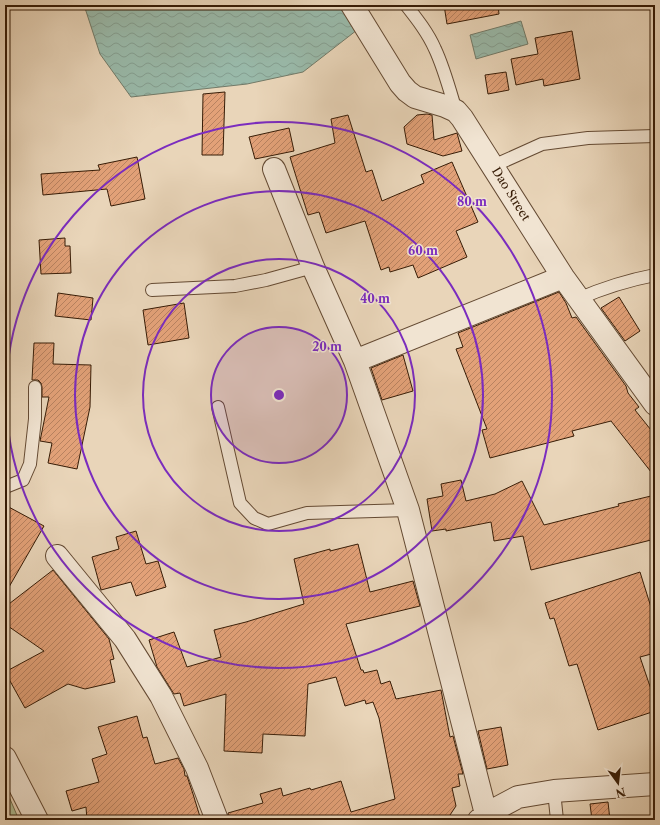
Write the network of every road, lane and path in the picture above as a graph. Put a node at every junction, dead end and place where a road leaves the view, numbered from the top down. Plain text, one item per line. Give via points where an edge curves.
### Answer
1 (352, 5) edge
2 (406, 5) edge
3 (456, 111) junction
4 (655, 136) edge
5 (493, 166) junction
6 (274, 169) dead end
7 (313, 267) junction
8 (655, 275) edge
9 (563, 277) junction
10 (152, 290) dead end
11 (578, 299) junction
12 (355, 361) junction
13 (35, 387) dead end
14 (655, 404) edge
15 (218, 407) dead end
16 (5, 486) edge
17 (408, 510) junction
18 (57, 556) dead end
19 (5, 758) edge
20 (655, 784) edge
21 (554, 792) junction
22 (482, 817) edge
23 (38, 820) edge
24 (217, 820) edge
25 (556, 820) edge

1 - 3 street via 407,91 415,98
2 - 3 lane via 436,50
3 - 5 street, Dao Street
4 - 5 lane via 588,138 542,144
5 - 9 street, Dao Street
6 - 7 street
7 - 10 lane via 235,286
7 - 12 street
8 - 11 lane via 595,291
9 - 11 street, Dao Street
9 - 12 street
11 - 14 street, Dao Street
12 - 17 street
13 - 16 lane via 35,418 30,464 24,480
15 - 17 lane via 240,504 254,518 268,524 307,512
17 - 22 street
18 - 24 street via 125,639 161,696 197,768
19 - 23 street
20 - 21 street
21 - 22 street via 518,797
21 - 25 lane

